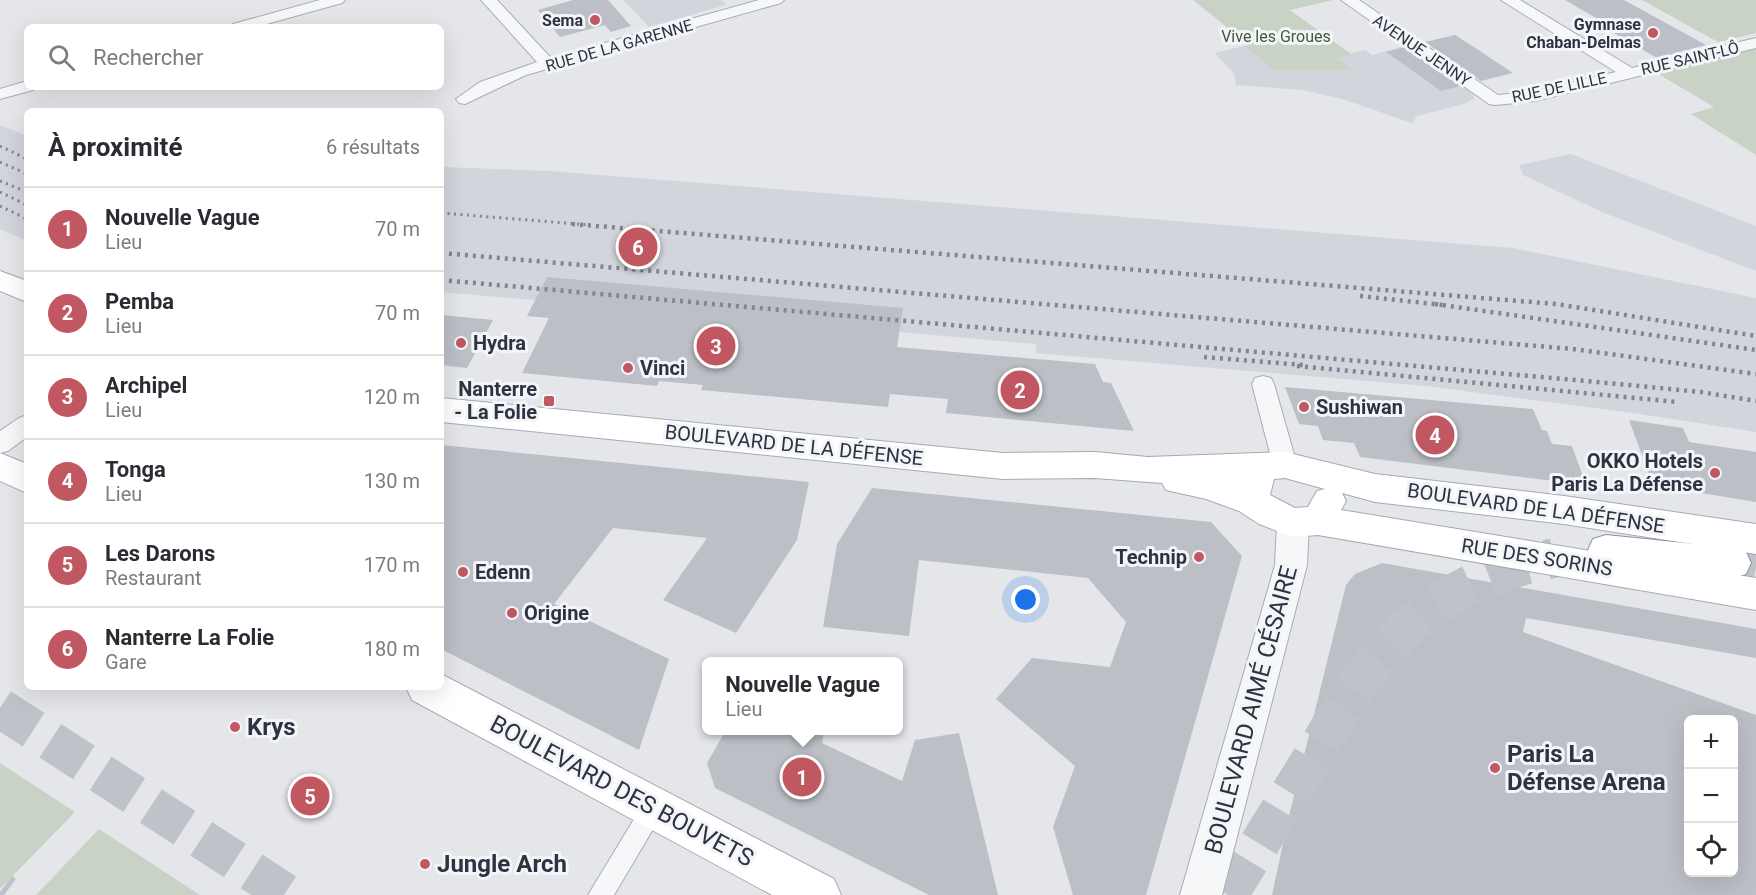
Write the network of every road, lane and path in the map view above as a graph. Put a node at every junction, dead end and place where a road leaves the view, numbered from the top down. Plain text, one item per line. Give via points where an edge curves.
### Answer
1 (337, 0) edge
2 (489, 0) edge
3 (1349, 0) edge
4 (1509, 0) edge
5 (771, 1) edge
6 (250, 24) edge
7 (1756, 43) edge
8 (548, 64) junction
9 (1626, 73) junction
10 (24, 87) edge
11 (0, 94) edge
12 (465, 99) dead end
13 (1495, 100) joint
14 (0, 280) edge
15 (24, 291) edge
16 (1263, 384) dead end
17 (444, 410) edge
18 (24, 426) edge
19 (0, 444) edge
20 (0, 466) edge
21 (1288, 468) junction
22 (1148, 470) junction
23 (24, 478) edge
24 (1251, 501) junction
25 (1305, 522) junction
26 (1606, 550) dead end
27 (1744, 551) edge
28 (1756, 594) edge
29 (432, 690) edge
30 (653, 809) junction
31 (600, 895) edge
32 (818, 895) edge
33 (1201, 895) edge

1 - 6 street
2 - 8 street
3 - 13 street, AVENUE JENNY
4 - 9 street
5 - 8 street, RUE DE LA GARENNE
7 - 9 street, RUE SAINT-LÔ
8 - 12 street, RUE DE LA GARENNE via 486,86
9 - 13 street, RUE DE LILLE via 1535,96
10 - 11 street
14 - 15 main road
16 - 21 street
17 - 22 main road, BOULEVARD DE LA DÉFENSE via 1003,466 1095,465
18 - 19 street
20 - 23 main road
21 - 22 main road, BOULEVARD DE LA DÉFENSE
21 - 24 main road
21 - 25 main road via 1329,493 1330,500
21 - 27 main road, BOULEVARD DE LA DÉFENSE via 1375,488 1564,510
22 - 24 main road, BOULEVARD DE LA DÉFENSE
24 - 25 main road, BOULEVARD DE LA DÉFENSE via 1271,514
25 - 28 main road, RUE DES SORINS
25 - 33 street, BOULEVARD AIMÉ CÉSAIRE
26 - 27 main road
29 - 30 main road, BOULEVARD DES BOUVETS
30 - 31 street
30 - 32 main road, BOULEVARD DES BOUVETS

